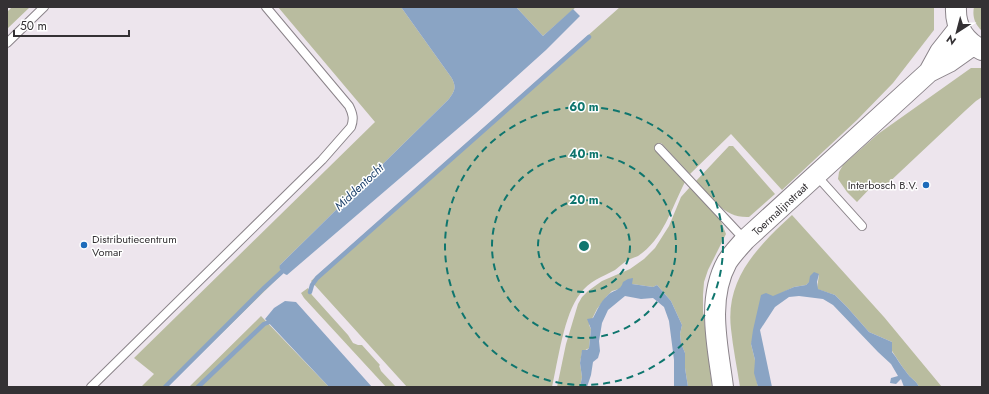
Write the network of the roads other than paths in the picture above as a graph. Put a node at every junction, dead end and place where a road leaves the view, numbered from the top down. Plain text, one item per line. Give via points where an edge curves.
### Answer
1 (44, 7) edge
2 (266, 7) edge
3 (956, 7) edge
4 (959, 28) junction
5 (7, 43) edge
6 (978, 48) edge
7 (929, 72) junction
8 (659, 148) dead end
9 (816, 175) junction
10 (862, 226) dead end
11 (745, 240) junction
12 (91, 387) edge
13 (723, 387) edge

1 - 5 lane
2 - 12 lane via 350,106 353,121 322,160
3 - 4 street
4 - 6 street via 965,39
4 - 7 street, Toermalijnstraat via 940,52
6 - 7 street, Toermalijnstraat
7 - 9 street, Toermalijnstraat
8 - 11 lane
9 - 10 lane
9 - 11 street, Toermalijnstraat
11 - 13 street, Toermalijnstraat via 728,261 717,293 716,330

